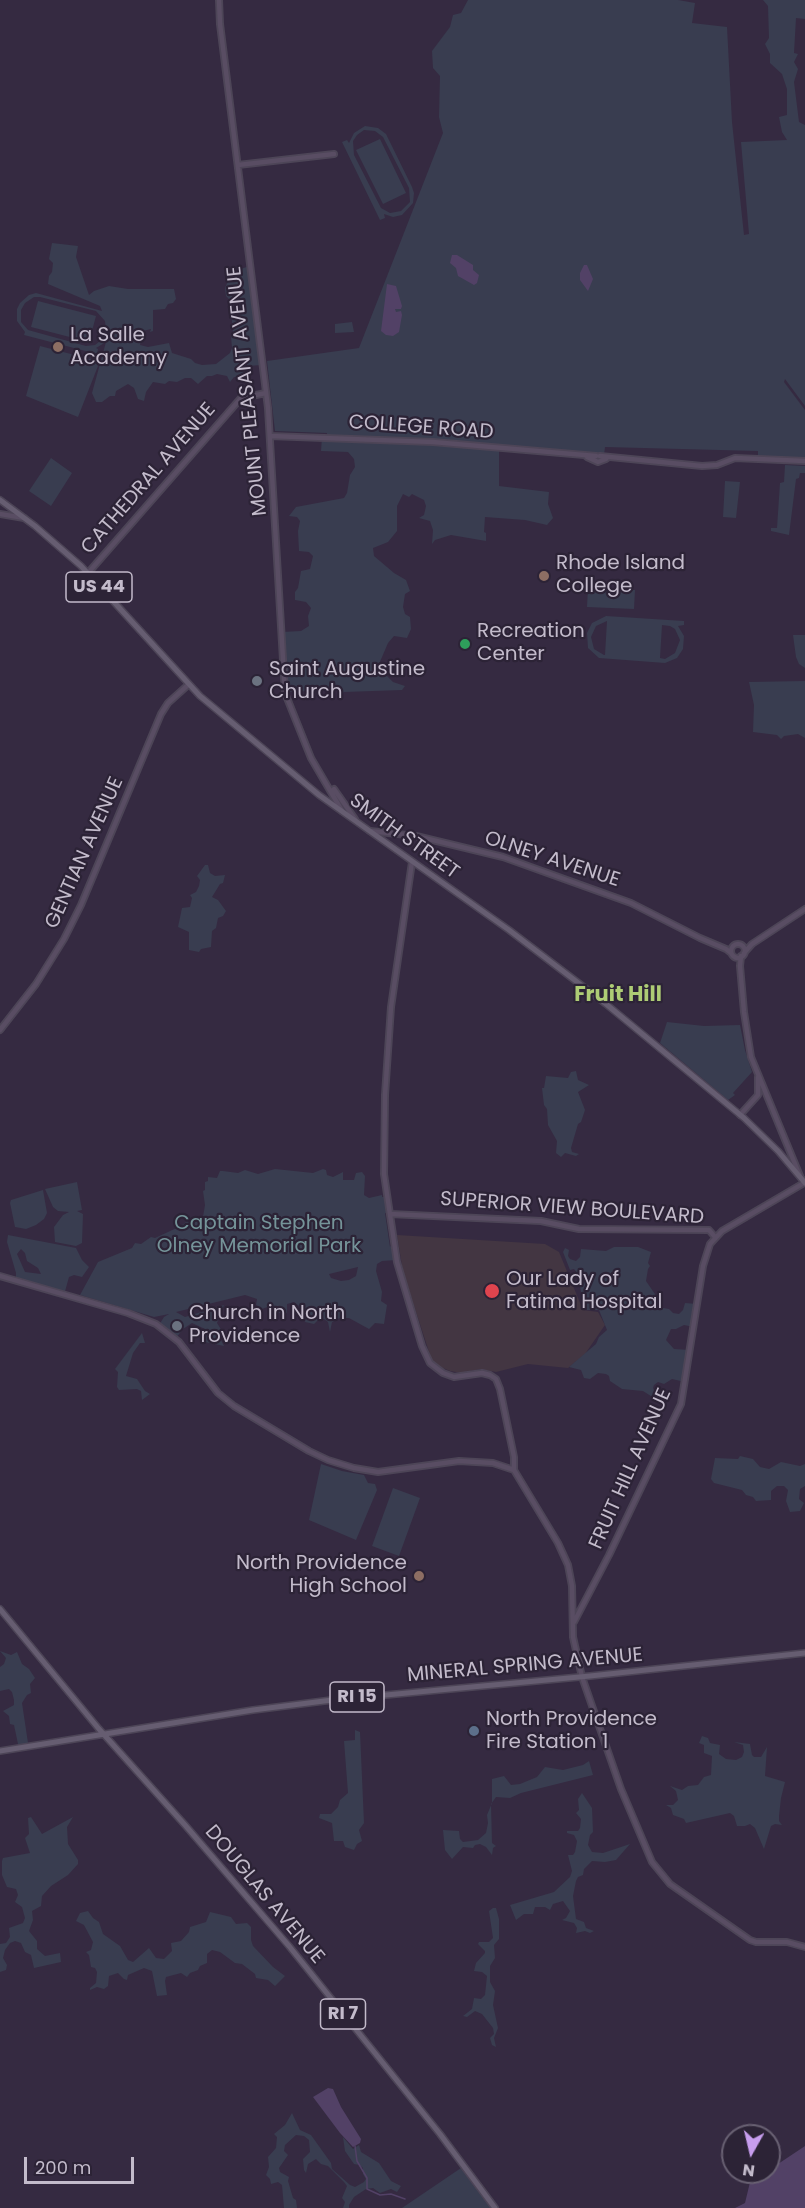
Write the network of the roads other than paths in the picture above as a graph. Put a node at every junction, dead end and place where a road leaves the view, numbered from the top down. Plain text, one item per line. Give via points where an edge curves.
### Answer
1 (219, 0) edge
2 (334, 154) dead end
3 (238, 165) junction
4 (266, 393) junction
5 (270, 436) junction
6 (805, 461) edge
7 (0, 500) edge
8 (0, 514) edge
9 (24, 518) junction
10 (88, 573) junction
11 (188, 685) junction
12 (321, 773) junction
13 (336, 798) junction
14 (329, 802) junction
15 (342, 811) junction
16 (356, 820) junction
17 (370, 831) junction
18 (412, 862) junction
19 (805, 909) edge
20 (717, 944) junction
21 (739, 944) junction
22 (752, 944) junction
23 (738, 955) junction
24 (0, 1030) edge
25 (757, 1072) junction
26 (756, 1098) junction
27 (770, 1099) junction
28 (740, 1115) junction
29 (800, 1176) junction
30 (805, 1183) edge
31 (390, 1214) junction
32 (715, 1237) junction
33 (0, 1276) edge
34 (514, 1470) junction
35 (585, 1601) junction
36 (573, 1606) junction
37 (0, 1609) edge
38 (573, 1623) junction
39 (805, 1653) edge
40 (582, 1677) junction
41 (103, 1734) junction
42 (0, 1751) edge
43 (805, 1947) edge
44 (495, 2208) edge

1 - 3 street, MOUNT PLEASANT AVENUE
2 - 3 street
3 - 4 street, MOUNT PLEASANT AVENUE
4 - 5 street, MOUNT PLEASANT AVENUE
4 - 10 street, CATHEDRAL AVENUE via 241,398
5 - 6 street, COLLEGE ROAD via 434,442 702,466 735,458
5 - 12 street, MOUNT PLEASANT AVENUE via 285,693
7 - 9 main road, SMITH STREET / US 44
8 - 9 street
9 - 10 main road, SMITH STREET / US 44
10 - 11 main road, SMITH STREET / US 44
11 - 14 main road, SMITH STREET / US 44
11 - 24 street, GENTIAN AVENUE via 161,714 65,937 36,984
12 - 13 street, MOUNT PLEASANT AVENUE
12 - 16 street, MOUNT PLEASANT AVENUE
13 - 14 main road
13 - 15 street, MOUNT PLEASANT AVENUE
14 - 15 main road, SMITH STREET / US 44
15 - 16 main road, SMITH STREET / US 44
16 - 17 main road, SMITH STREET / US 44
17 - 18 main road, SMITH STREET / US 44
17 - 20 street, OLNEY AVENUE via 416,836 503,857 613,896
18 - 28 main road, SMITH STREET / US 44 via 562,969
18 - 31 street via 387,1056 384,1174
19 - 22 street
20 - 21 street, OLNEY AVENUE
20 - 23 street, OLNEY AVENUE
21 - 22 street
21 - 23 street via 744,948
21 - 23 street via 731,948
22 - 23 street
23 - 25 street via 747,1035
25 - 26 street
25 - 27 street
26 - 27 street
26 - 28 street
27 - 29 street
28 - 29 main road, SMITH STREET / US 44
29 - 30 main road, SMITH STREET / US 44
30 - 32 street
31 - 32 street, SUPERIOR VIEW BOULEVARD via 541,1221 574,1228 709,1230
31 - 34 street via 398,1270 424,1352 433,1366 449,1376 482,1373 496,1379
32 - 35 street, FRUIT HILL AVENUE via 706,1251 681,1404
33 - 34 street via 156,1324 179,1342 214,1388 234,1406 328,1460 378,1472 448,1461 485,1462
34 - 36 street via 563,1552 570,1570
35 - 36 street
35 - 38 street, FRUIT HILL AVENUE
36 - 38 street
37 - 41 main road, DOUGLAS AVENUE / RI 7
38 - 40 street
39 - 40 main road, MINERAL SPRING AVENUE / RI 15
40 - 41 main road, MINERAL SPRING AVENUE / RI 15 via 339,1699
40 - 43 street via 632,1819 652,1862 667,1881 750,1940
41 - 42 main road, MINERAL SPRING AVENUE / RI 15
41 - 44 main road, DOUGLAS AVENUE / RI 7 via 289,1946

